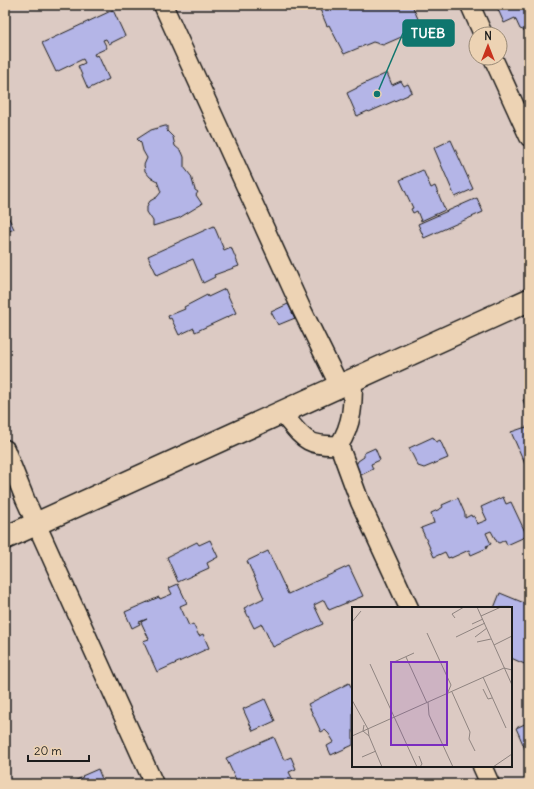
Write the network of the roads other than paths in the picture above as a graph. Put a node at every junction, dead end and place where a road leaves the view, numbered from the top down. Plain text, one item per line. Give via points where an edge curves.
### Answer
1 (163, 5) edge
2 (470, 5) edge
3 (479, 26) edge
4 (497, 66) edge
5 (529, 137) edge
6 (529, 300) edge
7 (346, 382) junction
8 (281, 412) junction
9 (339, 445) junction
10 (5, 449) edge
11 (37, 524) junction
12 (5, 538) edge
13 (409, 607) edge
14 (482, 767) edge
15 (154, 784) edge
16 (490, 784) edge

1 - 7 street via 302,310
2 - 3 street
4 - 5 street
6 - 7 street
7 - 8 street
7 - 9 street via 353,404 350,424
8 - 9 street via 304,438 312,443
8 - 11 street
9 - 13 street via 360,502
10 - 11 street
11 - 12 street
11 - 15 street
14 - 16 street

